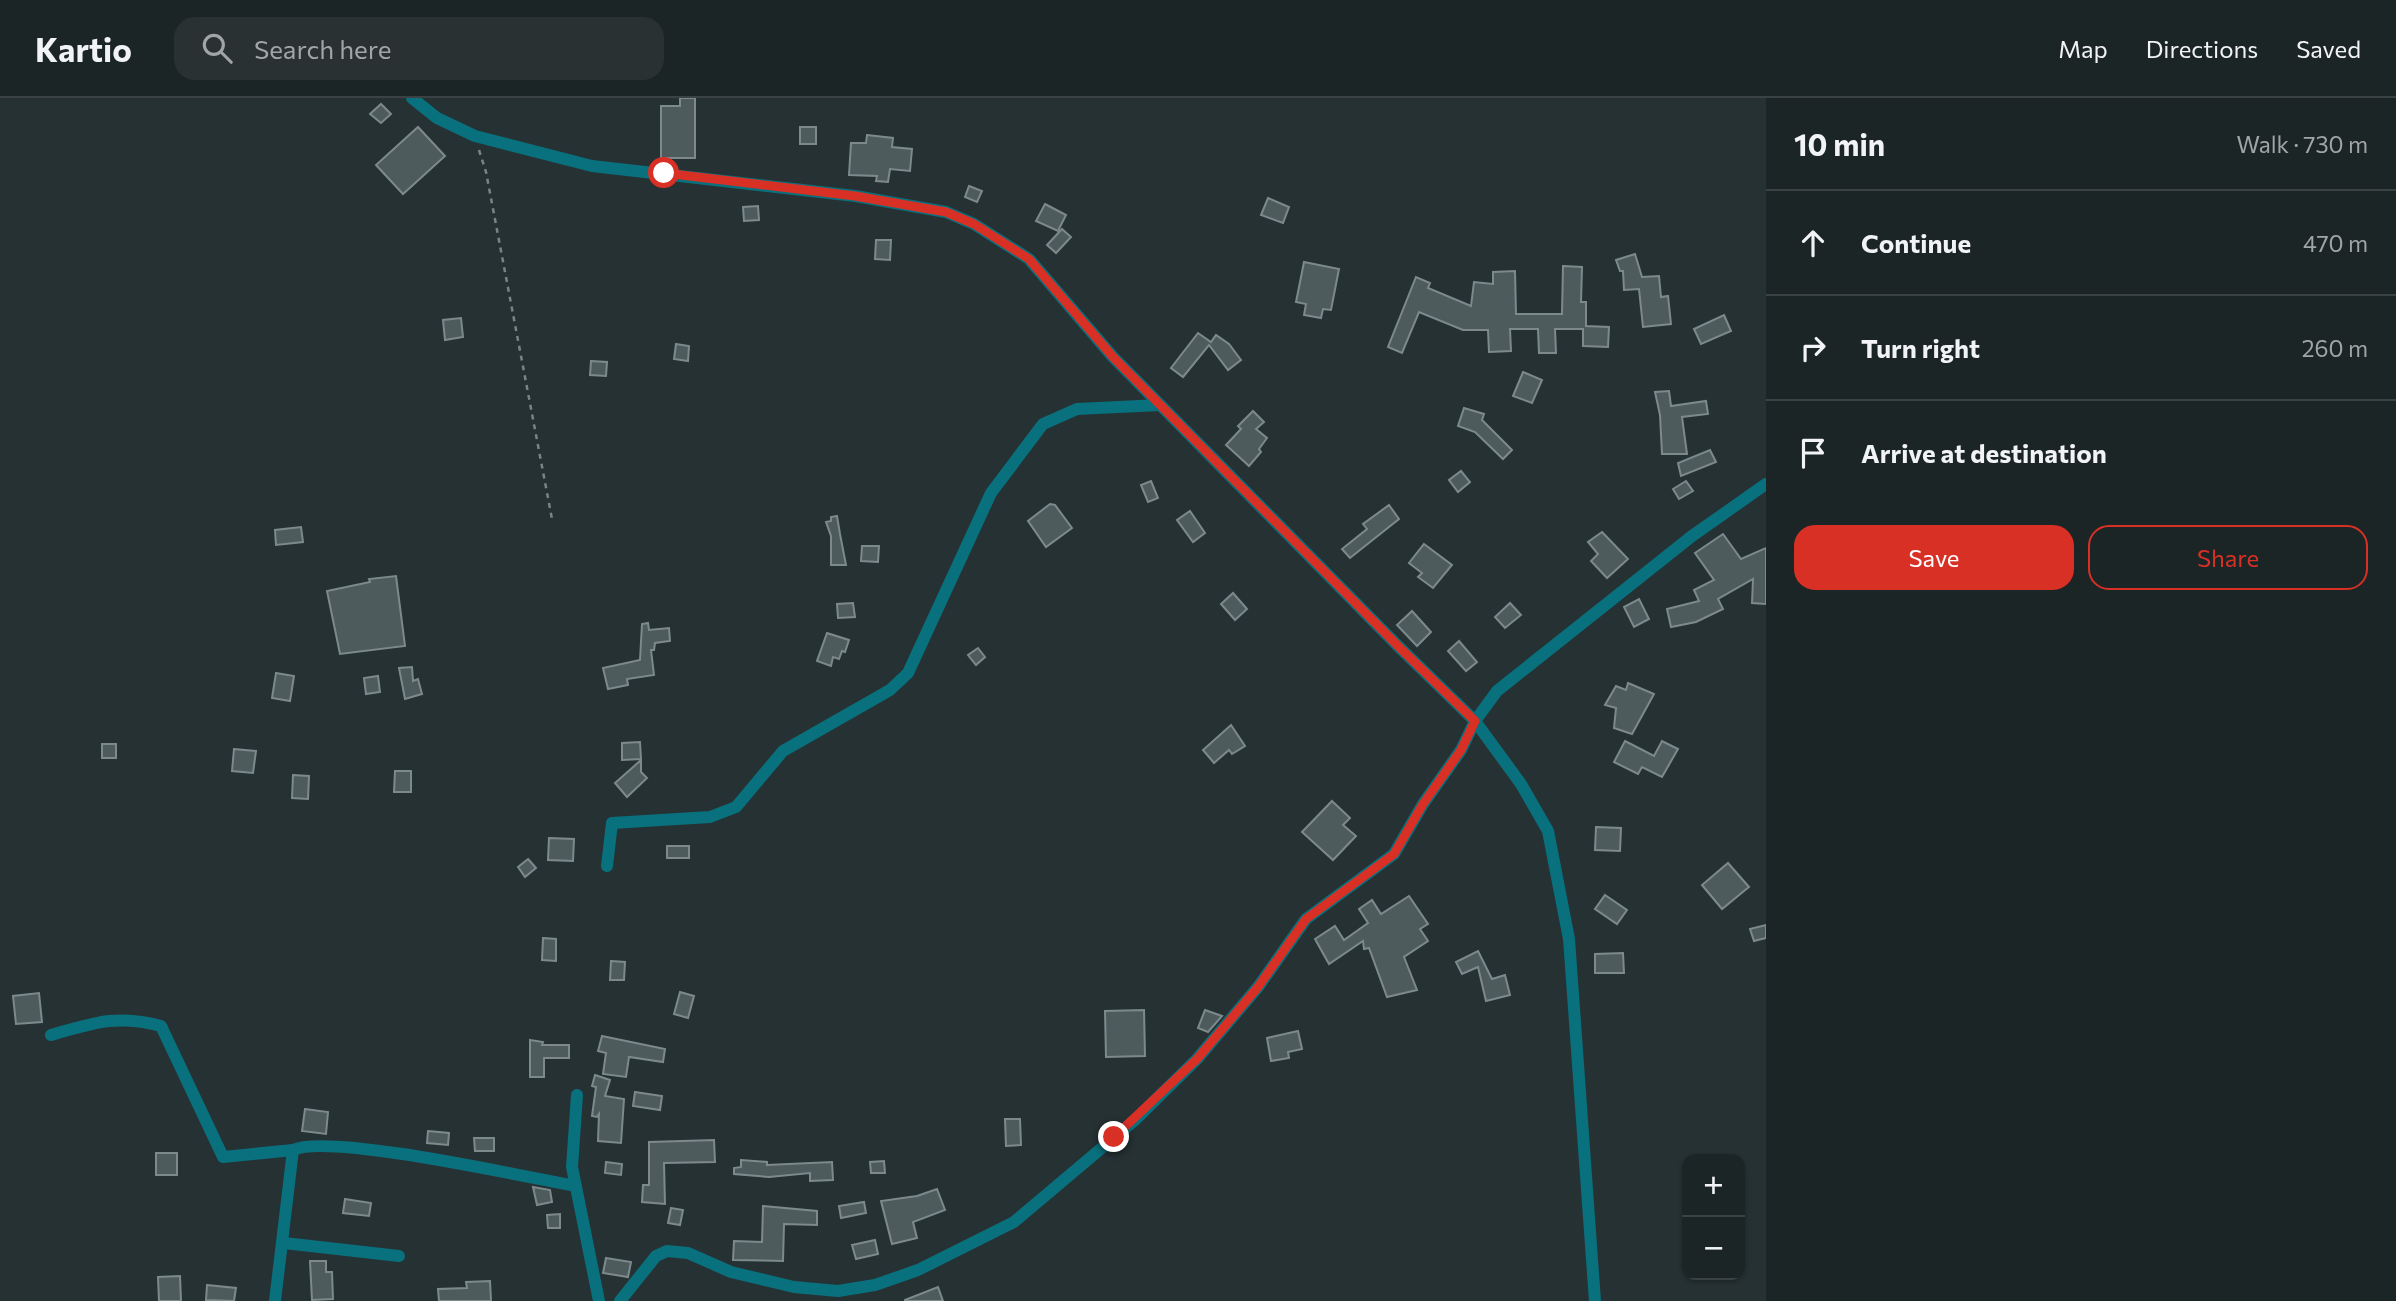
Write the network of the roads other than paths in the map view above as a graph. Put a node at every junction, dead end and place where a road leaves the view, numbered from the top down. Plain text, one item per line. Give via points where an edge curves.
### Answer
1 (412, 98) edge
2 (1160, 404) junction
3 (1766, 484) edge
4 (1475, 721) junction
5 (607, 866) dead end
6 (51, 1035) dead end
7 (577, 1096) dead end
8 (293, 1150) junction
9 (575, 1186) junction
10 (284, 1243) junction
11 (399, 1256) dead end
12 (275, 1301) edge
13 (599, 1301) edge
14 (620, 1301) edge
15 (1595, 1301) edge

1 - 2 street via 437,118 475,136 592,166 736,180 946,212 1029,259
2 - 4 street
2 - 5 street via 1077,409 1042,424 990,493 908,673 890,690 783,751 736,807 709,817 612,823
3 - 4 street via 1692,536 1497,691
4 - 14 street via 1394,854 1306,919 1258,987 1197,1059 1135,1120 1014,1222 919,1270 838,1291 794,1287 731,1272 688,1253 667,1251 656,1256
4 - 15 street via 1548,831 1569,939
6 - 8 street via 104,1019 161,1026 223,1157
7 - 9 street
8 - 9 street via 304,1145 348,1146
8 - 10 street
9 - 13 street
10 - 11 street
10 - 12 street

